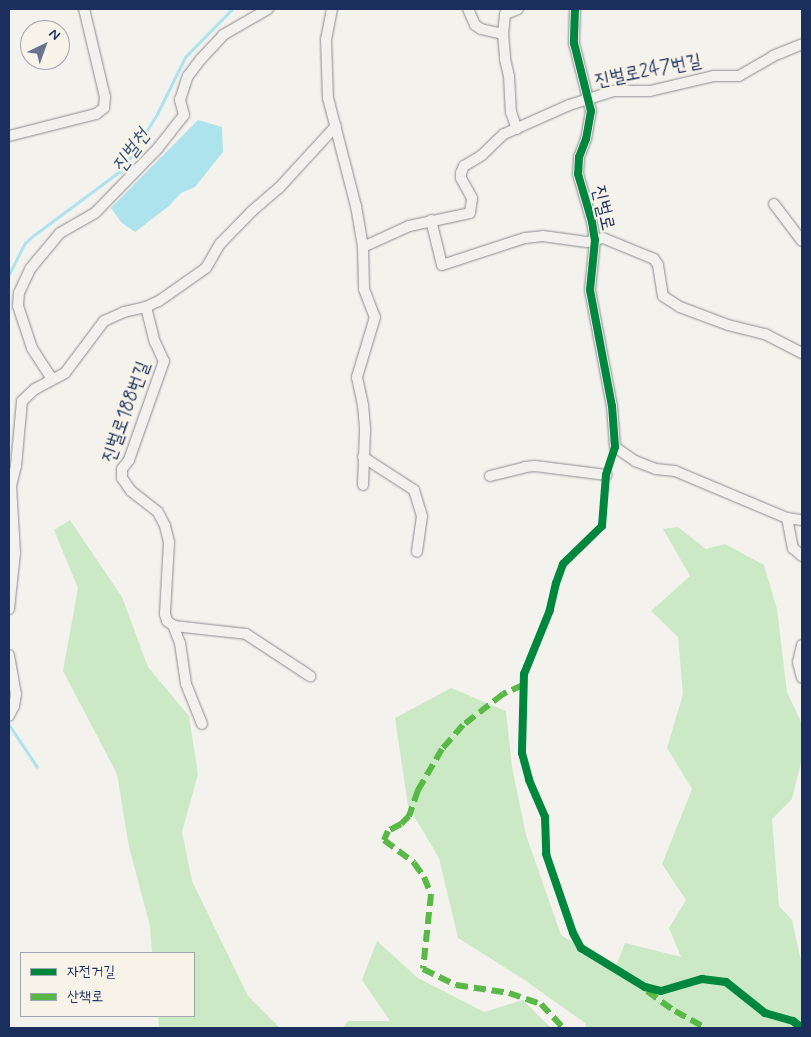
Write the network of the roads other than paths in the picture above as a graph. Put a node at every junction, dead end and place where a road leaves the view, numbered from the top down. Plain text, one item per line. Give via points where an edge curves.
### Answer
1 (84, 9) edge
2 (268, 9) edge
3 (332, 9) edge
4 (468, 9) edge
5 (518, 9) edge
6 (575, 9) edge
7 (503, 34) junction
8 (802, 44) edge
9 (590, 100) junction
10 (336, 126) junction
11 (517, 129) junction
12 (9, 136) edge
13 (774, 204) dead end
14 (431, 220) junction
15 (595, 239) junction
16 (802, 241) edge
17 (363, 247) junction
18 (146, 307) junction
19 (802, 353) edge
20 (52, 379) junction
21 (363, 457) junction
22 (606, 475) dead end
23 (490, 476) dead end
24 (363, 485) dead end
25 (787, 518) junction
26 (802, 520) edge
27 (417, 552) dead end
28 (802, 556) edge
29 (9, 608) edge
30 (173, 625) junction
31 (802, 645) edge
32 (9, 655) edge
33 (310, 676) dead end
34 (802, 678) edge
35 (10, 714) edge
36 (202, 724) dead end

1 - 12 street via 104,108 96,114
2 - 20 street via 223,35 201,59 188,76 180,100 184,115 158,148 95,213 60,233 30,269 19,293 18,306 32,348
3 - 10 street via 326,40 326,78
4 - 7 street via 475,25
5 - 7 street via 506,14
6 - 9 street, 진벌로 via 574,43
7 - 11 street via 511,112
8 - 9 street, 진벌로247번길 via 772,56 739,76 714,76 650,92 614,91
9 - 11 street, 진벌로247번길 via 569,105
9 - 15 street, 진벌로 via 591,111 578,174
10 - 17 street
10 - 18 street via 279,188 220,244 206,268 180,288
11 - 14 street, 진벌로247번길 via 504,134 482,155 464,166 460,178 472,198 470,213
13 - 16 street
14 - 15 street, 진벌로 via 442,265 526,238 543,236 587,242
14 - 17 street, 진벌로247번길 via 388,234
15 - 19 street, 진벌로 via 603,238 654,259 663,296 680,306 728,325 765,334
15 - 25 street, 진벌로 via 590,290 612,406 615,447 635,461 656,469 675,471
17 - 21 street via 364,289 375,317 357,377 363,405
18 - 20 street via 104,321 65,373
18 - 30 street, 진벌로188번길 via 155,342 164,361 129,460 122,469 122,478 132,491 158,512 165,526 169,542 165,614
20 - 29 street via 22,401 11,486 15,553
21 - 24 street
21 - 27 street via 414,490 422,516
22 - 23 street via 524,466
25 - 26 street, 진벌로
25 - 28 street via 793,548
30 - 33 street via 246,634
30 - 36 street via 180,643 186,684
31 - 34 street via 798,662
32 - 35 street via 16,694

